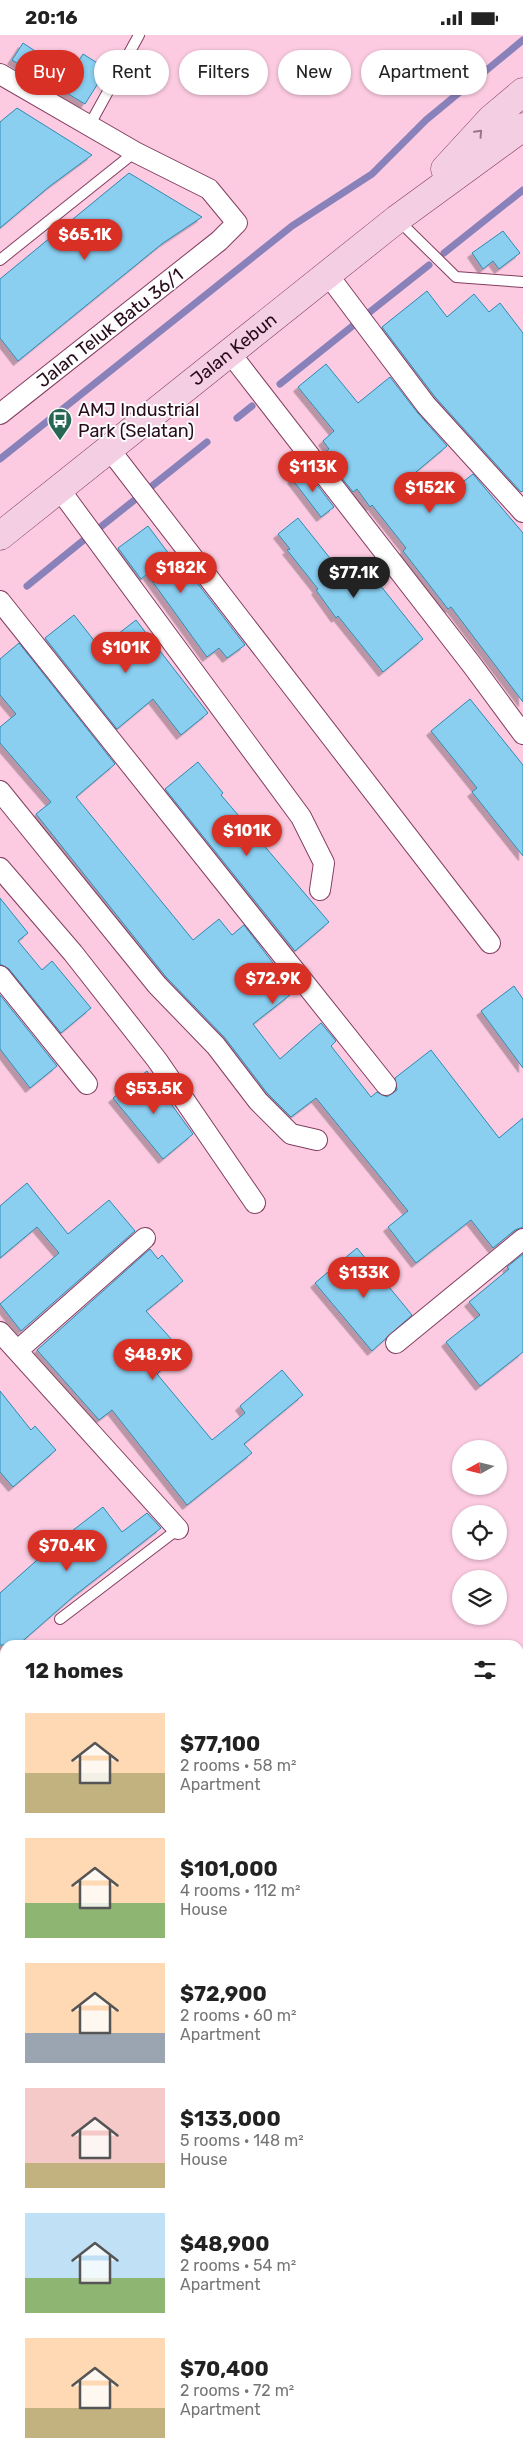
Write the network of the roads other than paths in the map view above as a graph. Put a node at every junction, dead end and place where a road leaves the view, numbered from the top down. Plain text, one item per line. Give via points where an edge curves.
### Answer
1 (139, 35) edge
2 (2, 77) edge
3 (523, 92) edge
4 (89, 125) junction
5 (523, 127) edge
6 (135, 152) junction
7 (397, 219) junction
8 (0, 260) edge
9 (328, 275) junction
10 (523, 283) edge
11 (230, 353) junction
12 (0, 414) edge
13 (110, 449) junction
14 (60, 490) junction
15 (523, 512) edge
16 (0, 536) edge
17 (0, 601) edge
18 (523, 734) edge
19 (0, 791) edge
20 (0, 868) edge
21 (320, 890) dead end
22 (490, 943) dead end
23 (0, 976) edge
24 (86, 1084) dead end
25 (386, 1085) dead end
26 (317, 1140) dead end
27 (255, 1203) dead end
28 (145, 1238) dead end
29 (523, 1239) edge
30 (0, 1332) edge
31 (396, 1343) dead end
32 (17, 1351) junction
33 (178, 1529) joint
34 (60, 1619) dead end

1 - 4 lane
2 - 4 street
7 -> 3 main road, Jalan Kebun via 491,119
4 - 6 street
5 - 7 main road, Jalan Kebun
6 - 8 lane
6 - 12 street, Jalan Teluk Batu 36/1 via 209,189 237,223 219,241
7 - 9 main road, Jalan Kebun
7 - 10 lane via 456,277
9 - 11 main road, Jalan Kebun
9 - 15 street via 426,405
11 - 13 main road, Jalan Kebun
11 - 18 street
13 - 14 main road, Jalan Kebun
13 - 22 street
14 - 16 main road, Jalan Kebun
14 - 21 street via 301,817 324,863
17 - 25 street
19 - 26 street via 156,985 216,1046 258,1101 291,1134
20 - 27 street via 74,953 151,1053
23 - 24 street
28 - 32 street
29 - 31 street
30 - 32 street
32 - 33 street
33 - 34 lane

